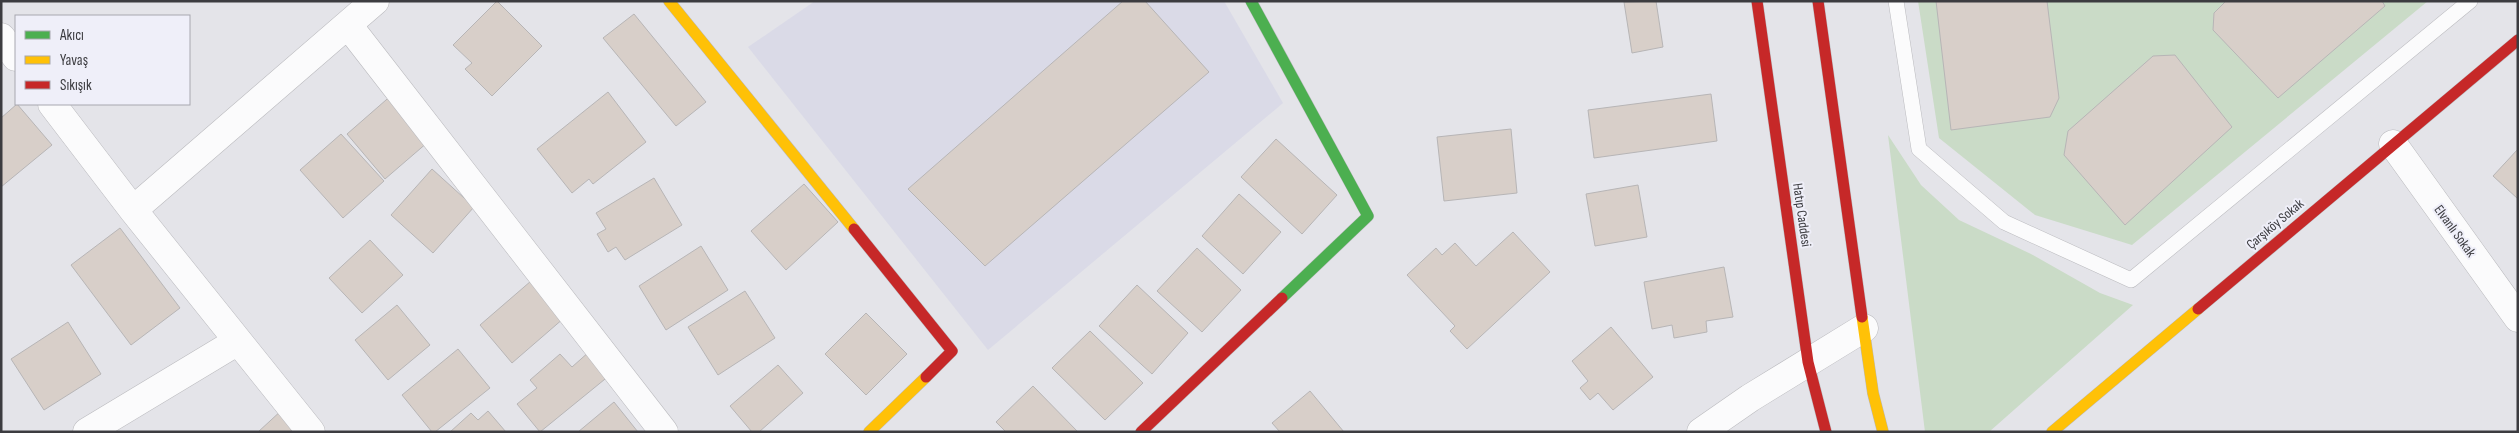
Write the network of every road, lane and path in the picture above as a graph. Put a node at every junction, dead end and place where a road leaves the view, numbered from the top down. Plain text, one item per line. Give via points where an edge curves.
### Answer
1 (375, 1) edge
2 (669, 1) edge
3 (1251, 1) edge
4 (1757, 1) edge
5 (1818, 1) edge
6 (1896, 1) edge
7 (2470, 1) edge
8 (348, 25) junction
9 (1, 37) edge
10 (2518, 40) edge
11 (15, 55) edge
12 (53, 105) edge
13 (2393, 144) junction
14 (133, 210) junction
15 (2518, 318) edge
16 (1864, 328) junction
17 (238, 341) junction
18 (1808, 362) junction
19 (87, 432) edge
20 (310, 432) edge
21 (664, 432) edge
22 (869, 432) edge
23 (1141, 432) edge
24 (1701, 432) edge
25 (1826, 432) edge
26 (1883, 432) edge
27 (2052, 432) edge

1 - 8 street
2 - 22 street via 952,351
3 - 23 street via 1368,216
4 - 18 street, Hatıp Caddesi
5 - 16 street
6 - 7 lane via 1919,149 2004,222 2131,280
8 - 14 street
8 - 21 street
9 - 11 street
10 - 13 street, Çarşıköy Sokak
12 - 14 street
13 - 15 street, Elvanlı Sokak
13 - 27 street, Çarşıköy Sokak
14 - 17 street
16 - 18 street
16 - 26 street via 1873,393
17 - 19 street
17 - 20 street
18 - 24 street
18 - 25 street, Hatıp Caddesi

